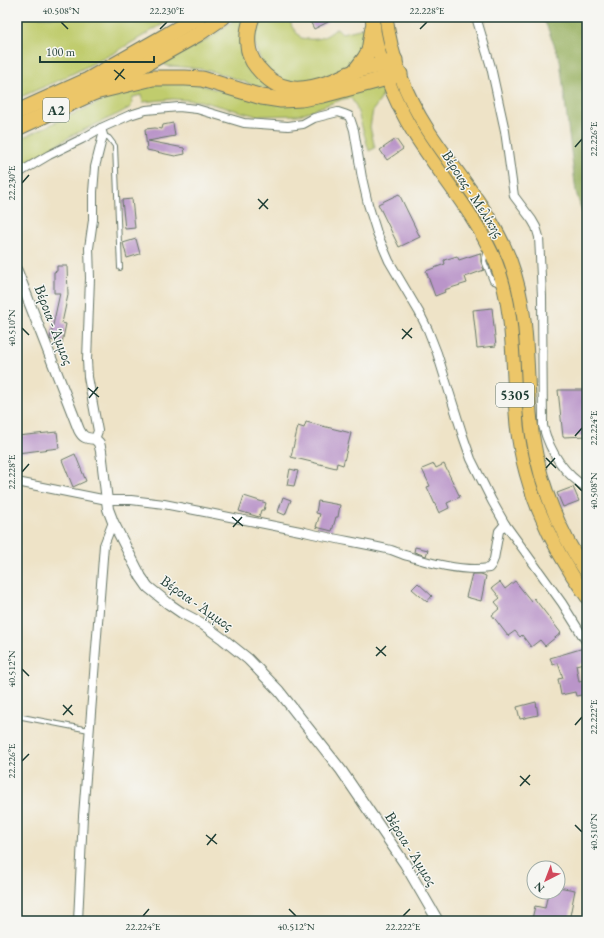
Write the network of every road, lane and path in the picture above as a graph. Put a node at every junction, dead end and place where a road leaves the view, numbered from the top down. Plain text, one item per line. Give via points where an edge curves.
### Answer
1 (182, 17) edge
2 (198, 17) edge
3 (223, 17) edge
4 (252, 17) edge
5 (386, 17) edge
6 (476, 17) edge
7 (373, 22) edge
8 (162, 38) junction
9 (391, 69) junction
10 (355, 71) junction
11 (95, 92) junction
12 (17, 112) edge
13 (17, 128) edge
14 (102, 131) junction
15 (17, 174) edge
16 (120, 268) dead end
17 (17, 272) edge
18 (95, 439) junction
19 (17, 482) edge
20 (587, 488) edge
21 (107, 500) junction
22 (112, 522) junction
23 (506, 524) junction
24 (587, 573) edge
25 (587, 597) edge
26 (587, 643) edge
27 (17, 716) edge
28 (90, 730) junction
29 (78, 921) edge
30 (438, 921) edge

1 - 8 highway
2 - 8 highway, Α2
3 - 11 highway, Α2 via 169,51
4 - 10 highway via 247,37 248,50 253,63 274,83 299,90 332,82
5 - 9 main road, Βέροιας - Μελίκης / 5305
6 - 20 street via 491,67 505,131 514,196 532,220 539,237 543,426 560,464
7 - 9 main road, Βέροιας - Μελίκης / 5305 via 376,42
7 - 10 highway via 369,51
8 - 12 highway, Α2 via 88,80
9 - 10 highway
9 - 11 highway via 323,94 301,99 281,100 262,97 202,79 185,78 153,78
9 - 24 main road, Βέροιας - Μελίκης / 5305 via 427,128 479,201 497,231 510,261 523,310 535,450 546,490 562,529
9 - 25 main road, Βέροιας - Μελίκης / 5305 via 406,118 467,208 491,250 510,312 516,415 526,472 550,536
11 - 13 highway, Α2
14 - 15 street via 49,155
14 - 16 lane via 115,146
14 - 18 street via 93,192 87,360 98,431
14 - 23 street via 130,115 146,110 179,107 197,109 244,123 281,126 303,124 314,118 338,112 349,116 368,204 377,233 389,262 420,312 428,330 471,459
17 - 18 street, Βέροια - Άμμος via 79,430 82,436
18 - 21 street, Βέροια - Άμμος via 101,451
19 - 21 street
21 - 22 street, Βέροια - Άμμος
21 - 23 street via 164,504 362,543 467,569 489,568 494,559 499,531
22 - 28 street via 104,545
22 - 30 street, Βέροια - Άμμος via 148,587 169,604 223,639 248,659 279,691 345,776 405,864
23 - 26 street
27 - 28 lane
28 - 29 street

